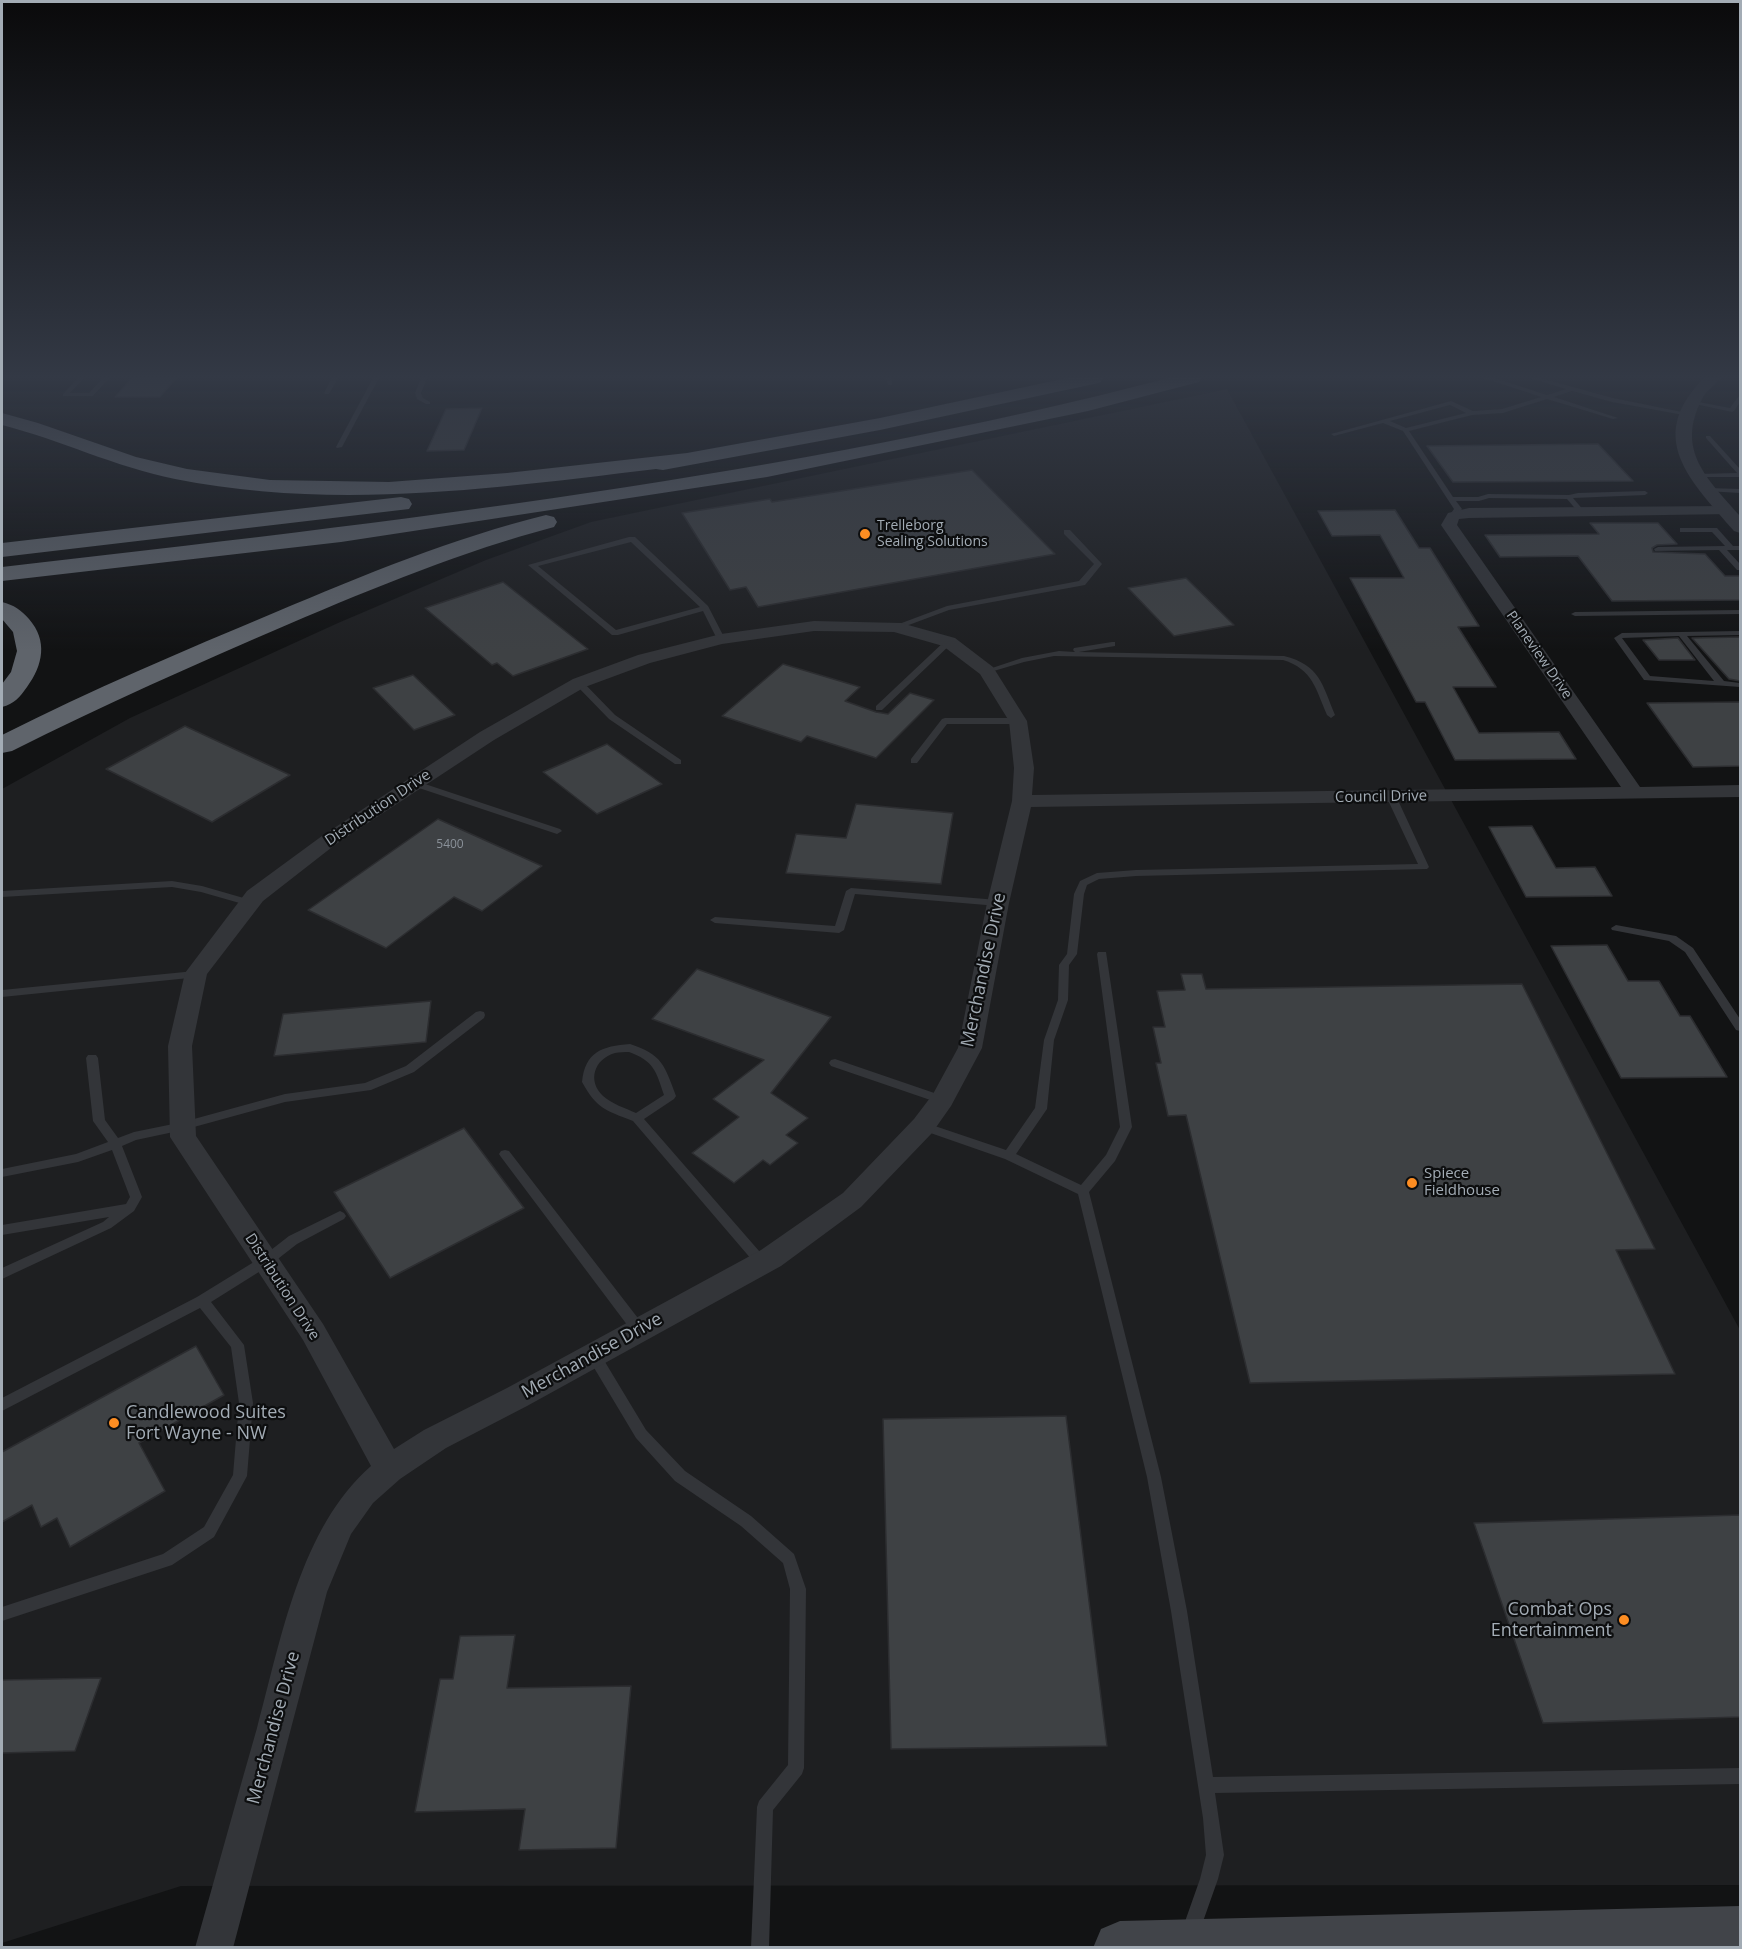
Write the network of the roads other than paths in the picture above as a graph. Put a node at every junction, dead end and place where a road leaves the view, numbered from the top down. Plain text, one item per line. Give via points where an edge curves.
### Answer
1 (157, 469) edge
2 (680, 469) edge
3 (695, 469) edge
4 (704, 469) edge
5 (710, 469) edge
6 (1429, 469) edge
7 (1694, 469) edge
8 (1740, 474) edge
9 (1697, 476) junction
10 (1708, 490) junction
11 (1740, 491) edge
12 (1645, 493) dead end
13 (1569, 497) junction
14 (1452, 507) junction
15 (1725, 511) junction
16 (1581, 512) junction
17 (1740, 527) edge
18 (1683, 530) dead end
19 (1067, 532) dead end
20 (1721, 548) junction
21 (1731, 548) junction
22 (1740, 548) edge
23 (1658, 549) dead end
24 (2, 550) edge
25 (1740, 568) edge
26 (2, 574) edge
27 (705, 608) junction
28 (2, 609) edge
29 (1740, 612) edge
30 (1575, 614) dead end
31 (895, 627) junction
32 (1740, 633) edge
33 (1681, 634) junction
34 (721, 639) junction
35 (949, 642) junction
36 (1112, 644) dead end
37 (1053, 654) junction
38 (987, 671) junction
39 (1720, 681) junction
40 (579, 683) junction
41 (1740, 685) edge
42 (2, 699) edge
43 (879, 708) dead end
44 (1331, 715) dead end
45 (1018, 721) junction
46 (2, 745) edge
47 (914, 761) dead end
48 (678, 762) dead end
49 (416, 784) junction
50 (1740, 791) edge
51 (1635, 793) junction
52 (1391, 796) junction
53 (1022, 801) junction
54 (557, 831) dead end
55 (2, 894) edge
56 (250, 903) junction
57 (998, 903) junction
58 (715, 920) dead end
59 (1616, 928) dead end
60 (1102, 954) dead end
61 (195, 975) junction
62 (2, 994) edge
63 (480, 1015) dead end
64 (1740, 1027) edge
65 (92, 1058) dead end
66 (835, 1063) dead end
67 (942, 1100) junction
68 (637, 1118) junction
69 (183, 1126) junction
70 (923, 1126) junction
71 (115, 1143) junction
72 (505, 1154) dead end
73 (1009, 1156) junction
74 (2, 1173) edge
75 (1083, 1191) junction
76 (130, 1208) junction
77 (340, 1216) dead end
78 (2, 1230) edge
79 (266, 1262) junction
80 (762, 1263) junction
81 (2, 1274) edge
82 (202, 1301) junction
83 (639, 1330) junction
84 (594, 1356) junction
85 (2, 1405) edge
86 (389, 1469) junction
87 (2, 1614) edge
88 (1740, 1776) edge
89 (1206, 1785) junction
90 (1740, 1933) edge
91 (1545, 1942) edge
92 (1305, 1945) edge
93 (1185, 1946) junction
94 (214, 1947) edge
95 (760, 1947) edge
96 (1120, 1947) edge

1 - 2 highway via 294,488 398,489
3 - 24 highway
4 - 26 highway via 341,535
5 - 46 highway via 517,529 377,579 68,711
6 - 14 lane
7 - 9 street
8 - 9 lane
9 - 10 street
10 - 11 lane
10 - 15 street
12 - 13 lane
13 - 14 lane via 1488,496
13 - 16 lane
14 - 16 street via 1469,513
14 - 51 street, Planeview Drive via 1449,525
15 - 16 street
15 - 17 street
18 - 21 lane via 1714,530
19 - 31 lane via 1098,564 1082,583 947,608
20 - 21 lane
20 - 23 lane
20 - 25 lane
21 - 22 lane
27 - 27 lane via 632,539 532,565 615,633
27 - 34 lane
28 - 42 highway via 24,627 31,644 20,678
29 - 30 lane
31 - 34 street, Distribution Drive via 814,626
31 - 35 street, Distribution Drive
32 - 33 lane
33 - 39 lane
33 - 39 lane via 1618,638 1647,678
34 - 40 street, Distribution Drive via 644,659
35 - 38 street, Distribution Drive
35 - 43 lane
36 - 37 lane
37 - 38 lane
37 - 44 lane via 1284,658 1310,668
38 - 45 street, Distribution Drive
39 - 41 lane
40 - 48 lane via 612,717
40 - 49 street, Distribution Drive via 487,736
45 - 47 lane via 945,721
45 - 53 street, Distribution Drive via 1024,768
49 - 54 lane
49 - 56 street, Distribution Drive via 329,840
50 - 51 street, Council Drive
51 - 52 street, Council Drive
52 - 53 street, Council Drive
52 - 73 lane via 1424,867 1136,873 1097,876 1083,882 1072,954 1064,964 1063,1000 1049,1040 1041,1109
53 - 57 street, Merchandise Drive
55 - 56 lane via 172,884
56 - 61 street, Distribution Drive
57 - 58 lane via 851,891 839,930
57 - 67 street, Merchandise Drive via 970,1048
59 - 64 lane via 1672,938 1689,950
60 - 75 lane via 1126,1127 1111,1158
61 - 62 lane
61 - 69 street, Distribution Drive via 180,1046
63 - 69 lane via 410,1069 367,1087 285,1098
65 - 71 lane via 99,1121
66 - 67 lane
67 - 70 street, Merchandise Drive
68 - 68 lane via 670,1096 667,1079 648,1054 627,1047 609,1050 593,1059 586,1075 589,1088 603,1102
68 - 80 lane
69 - 71 lane
69 - 79 street, Distribution Drive via 183,1137
70 - 73 lane
70 - 80 street, Merchandise Drive via 852,1200
71 - 74 lane via 78,1158
71 - 76 lane via 136,1197
72 - 83 lane
73 - 75 lane
75 - 89 lane via 1154,1477
76 - 78 lane
76 - 81 lane via 107,1225
77 - 79 lane via 293,1240
79 - 82 lane
79 - 86 street, Distribution Drive via 313,1332
80 - 83 street, Merchandise Drive
82 - 85 lane
82 - 87 lane via 237,1345 246,1403 240,1476 209,1532 167,1560
83 - 84 street, Merchandise Drive
84 - 86 street, Merchandise Drive via 435,1439
84 - 95 lane via 641,1434 680,1476 746,1521 789,1559 798,1589 796,1768 765,1807
86 - 94 street, Merchandise Drive via 362,1493 339,1525 311,1592
88 - 89 lane
89 - 93 lane via 1215,1855
90 - 91 main road
91 - 92 main road
92 - 93 main road
93 - 96 main road

